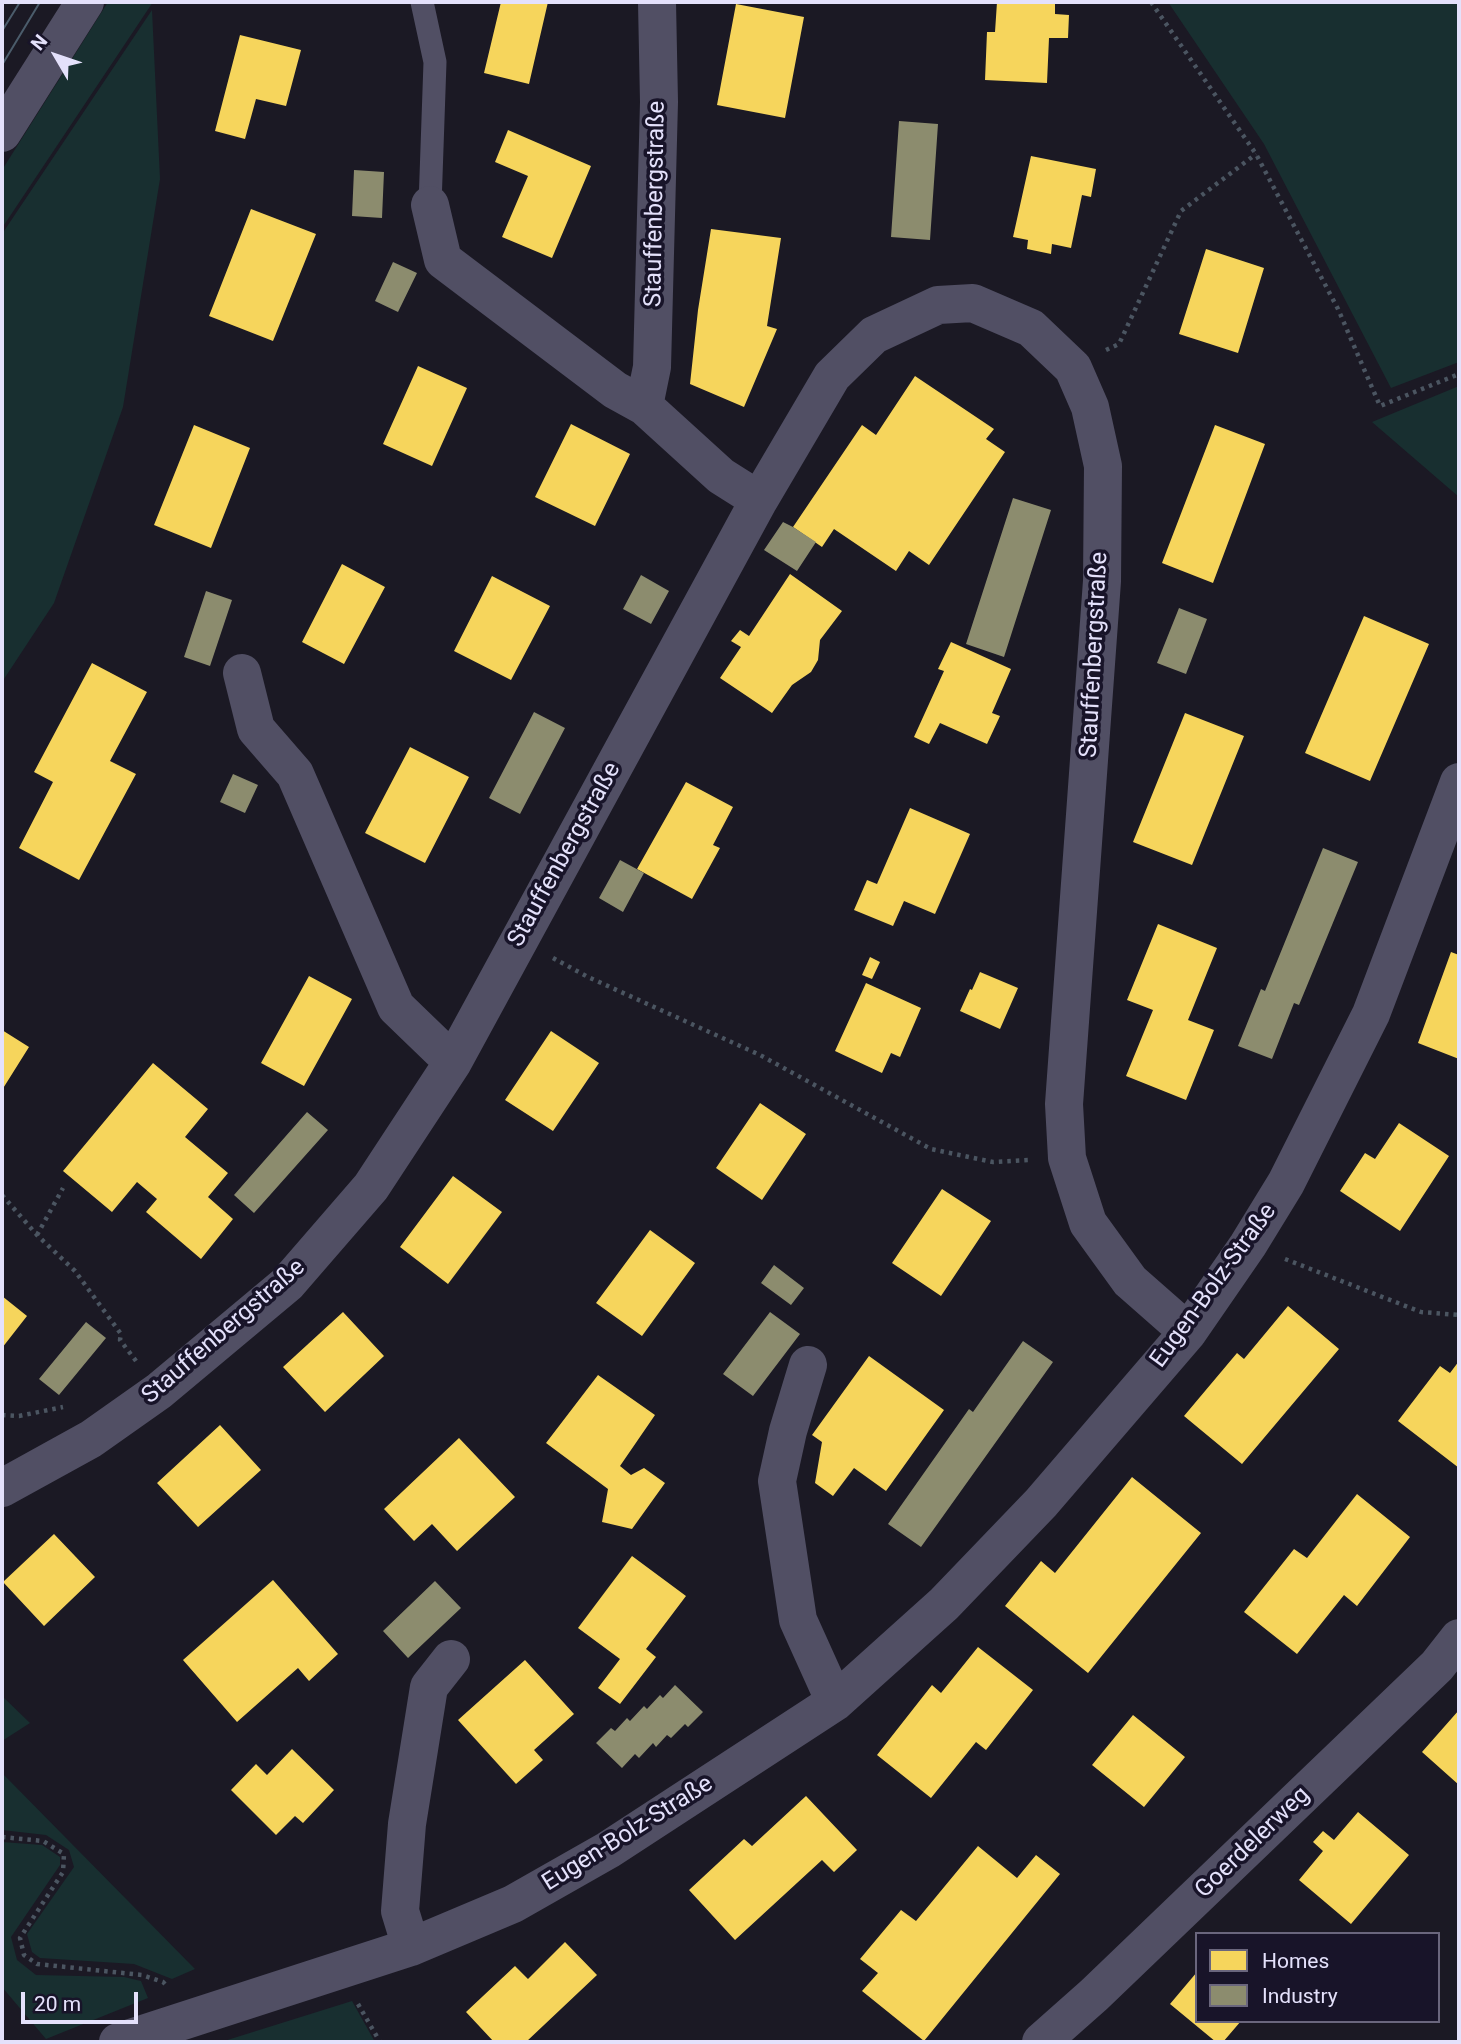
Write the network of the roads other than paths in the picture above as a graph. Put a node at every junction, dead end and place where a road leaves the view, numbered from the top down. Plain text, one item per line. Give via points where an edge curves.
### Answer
1 (85, 2) edge
2 (422, 2) edge
3 (657, 2) edge
4 (2, 133) edge
5 (430, 205) joint
6 (644, 406) junction
7 (759, 500) junction
8 (242, 674) dead end
9 (1459, 782) edge
10 (453, 1062) junction
11 (1188, 1332) junction
12 (808, 1365) dead end
13 (2, 1488) edge
14 (1459, 1638) edge
15 (452, 1659) dead end
16 (835, 1702) junction
17 (411, 1947) junction
18 (118, 2042) edge
19 (1041, 2042) edge

1 - 4 street
2 - 5 lane via 435,62
3 - 6 street, Stauffenbergstraße via 652,367
5 - 6 street via 443,260 615,390
6 - 7 street via 721,476
7 - 10 street, Stauffenbergstraße
7 - 11 street, Stauffenbergstraße via 832,376 874,335 938,305 972,303 1031,328 1073,368 1090,407 1103,479 1102,582 1064,1104 1067,1158 1088,1223 1130,1281
8 - 10 street via 256,729 295,774 396,1007
9 - 11 street, Eugen-Bolz-Straße via 1371,1014 1286,1183
10 - 13 street, Stauffenbergstraße via 371,1187 287,1284 159,1391 59,1458
11 - 16 street, Eugen-Bolz-Straße via 1031,1513 944,1604
12 - 16 street via 777,1481 798,1620
14 - 19 street, Goerdelerweg via 1437,1666
15 - 17 street via 429,1687 407,1824 400,1911
16 - 17 street, Eugen-Bolz-Straße via 608,1850 513,1904
17 - 18 street, Eugen-Bolz-Straße

